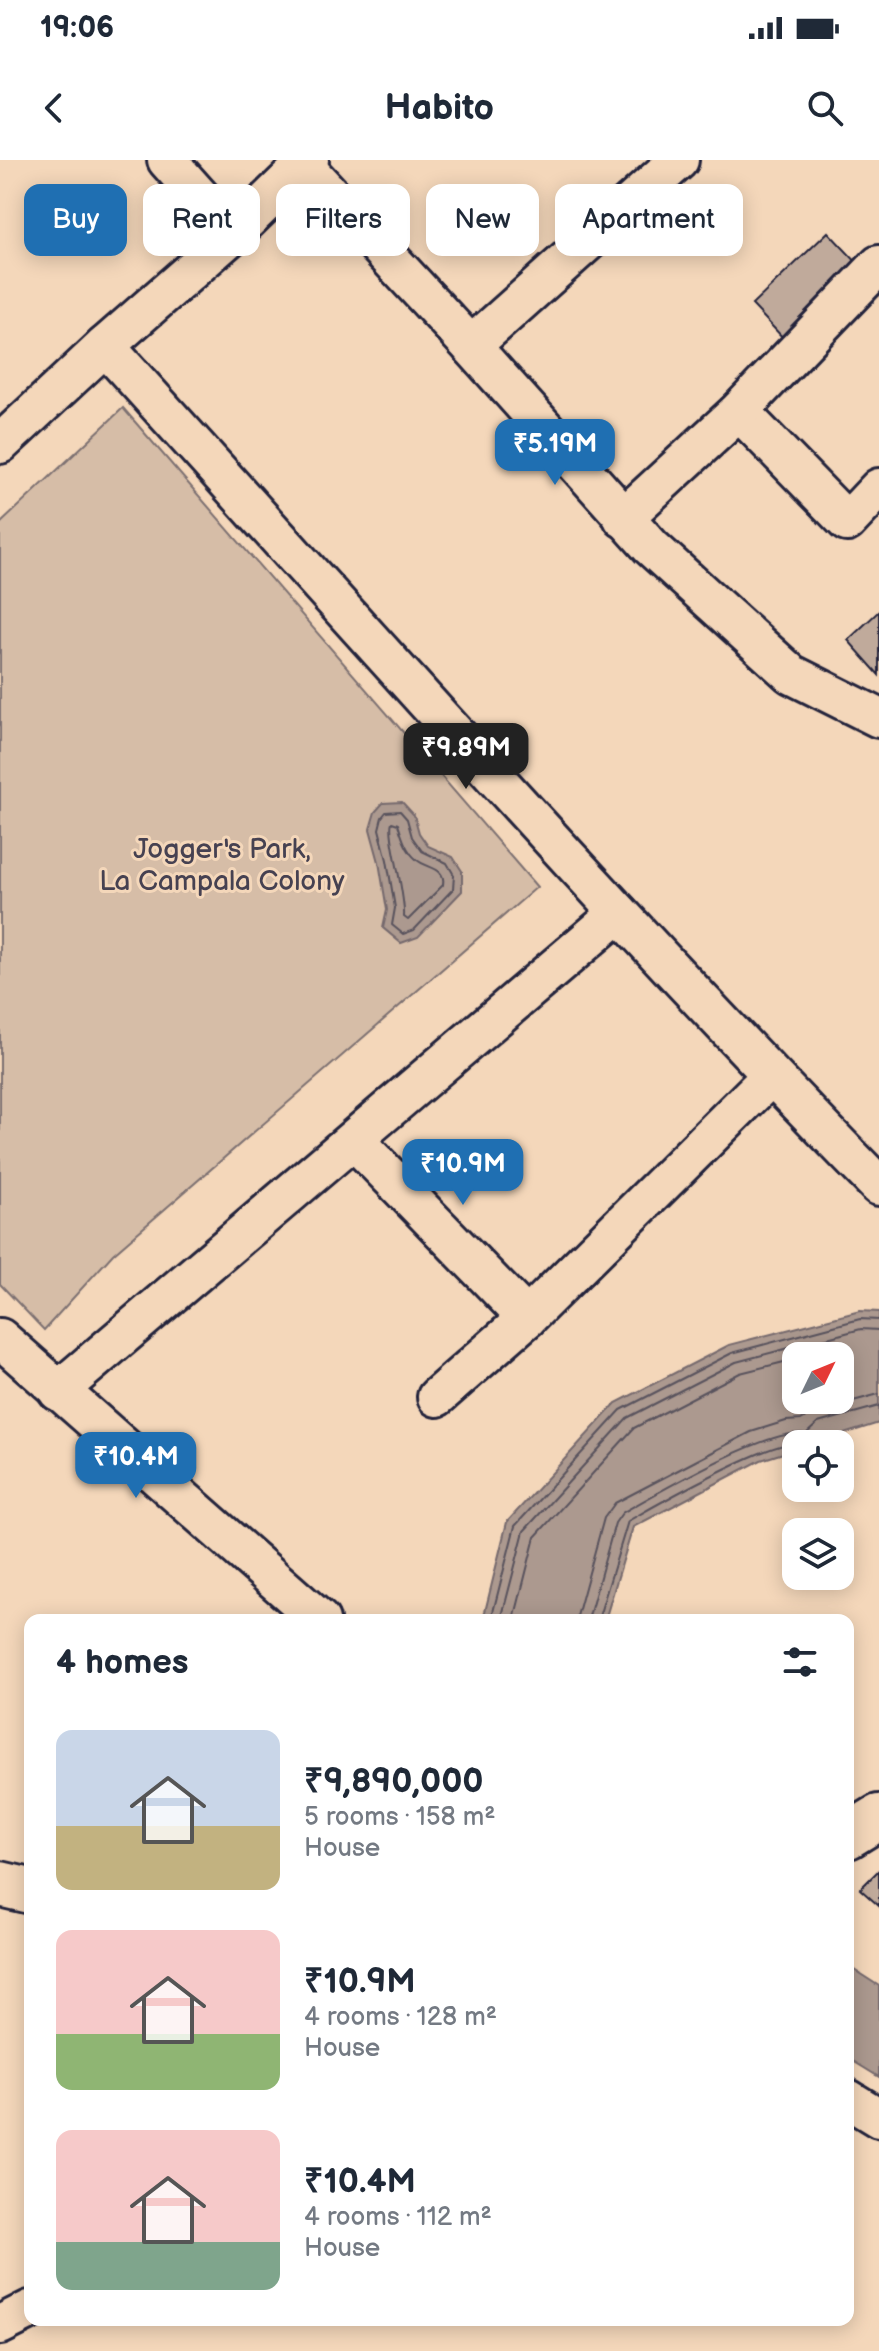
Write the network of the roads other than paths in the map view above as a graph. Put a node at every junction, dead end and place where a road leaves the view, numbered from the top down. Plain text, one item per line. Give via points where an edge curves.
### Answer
1 (167, 160) edge
2 (679, 160) edge
3 (306, 163) edge
4 (188, 184) edge
5 (260, 208) edge
6 (208, 256) edge
7 (879, 265) edge
8 (105, 346) junction
9 (471, 346) junction
10 (739, 411) junction
11 (0, 444) edge
12 (879, 488) edge
13 (623, 518) junction
14 (879, 718) edge
15 (619, 913) junction
16 (771, 1076) junction
17 (354, 1140) junction
18 (879, 1186) edge
19 (527, 1318) junction
20 (0, 1338) edge
21 (58, 1391) junction
22 (437, 1397) dead end
23 (313, 1614) edge
24 (879, 1817) edge
25 (854, 1832) edge
26 (0, 1884) edge
27 (24, 1890) edge
28 (854, 2103) edge
29 (879, 2118) edge
30 (24, 2313) edge
31 (0, 2325) edge

1 - 4 street
2 - 9 street
3 - 5 street
3 - 9 street
6 - 8 street
7 - 10 street
8 - 11 street
8 - 15 street
9 - 13 street
10 - 12 street via 847,522
10 - 13 street
13 - 14 street via 791,674
15 - 16 street
15 - 17 street
16 - 18 street
16 - 19 street
17 - 19 street
17 - 21 street
19 - 22 street
20 - 21 street
21 - 23 street
24 - 25 main road
26 - 27 main road
28 - 29 street
30 - 31 street

